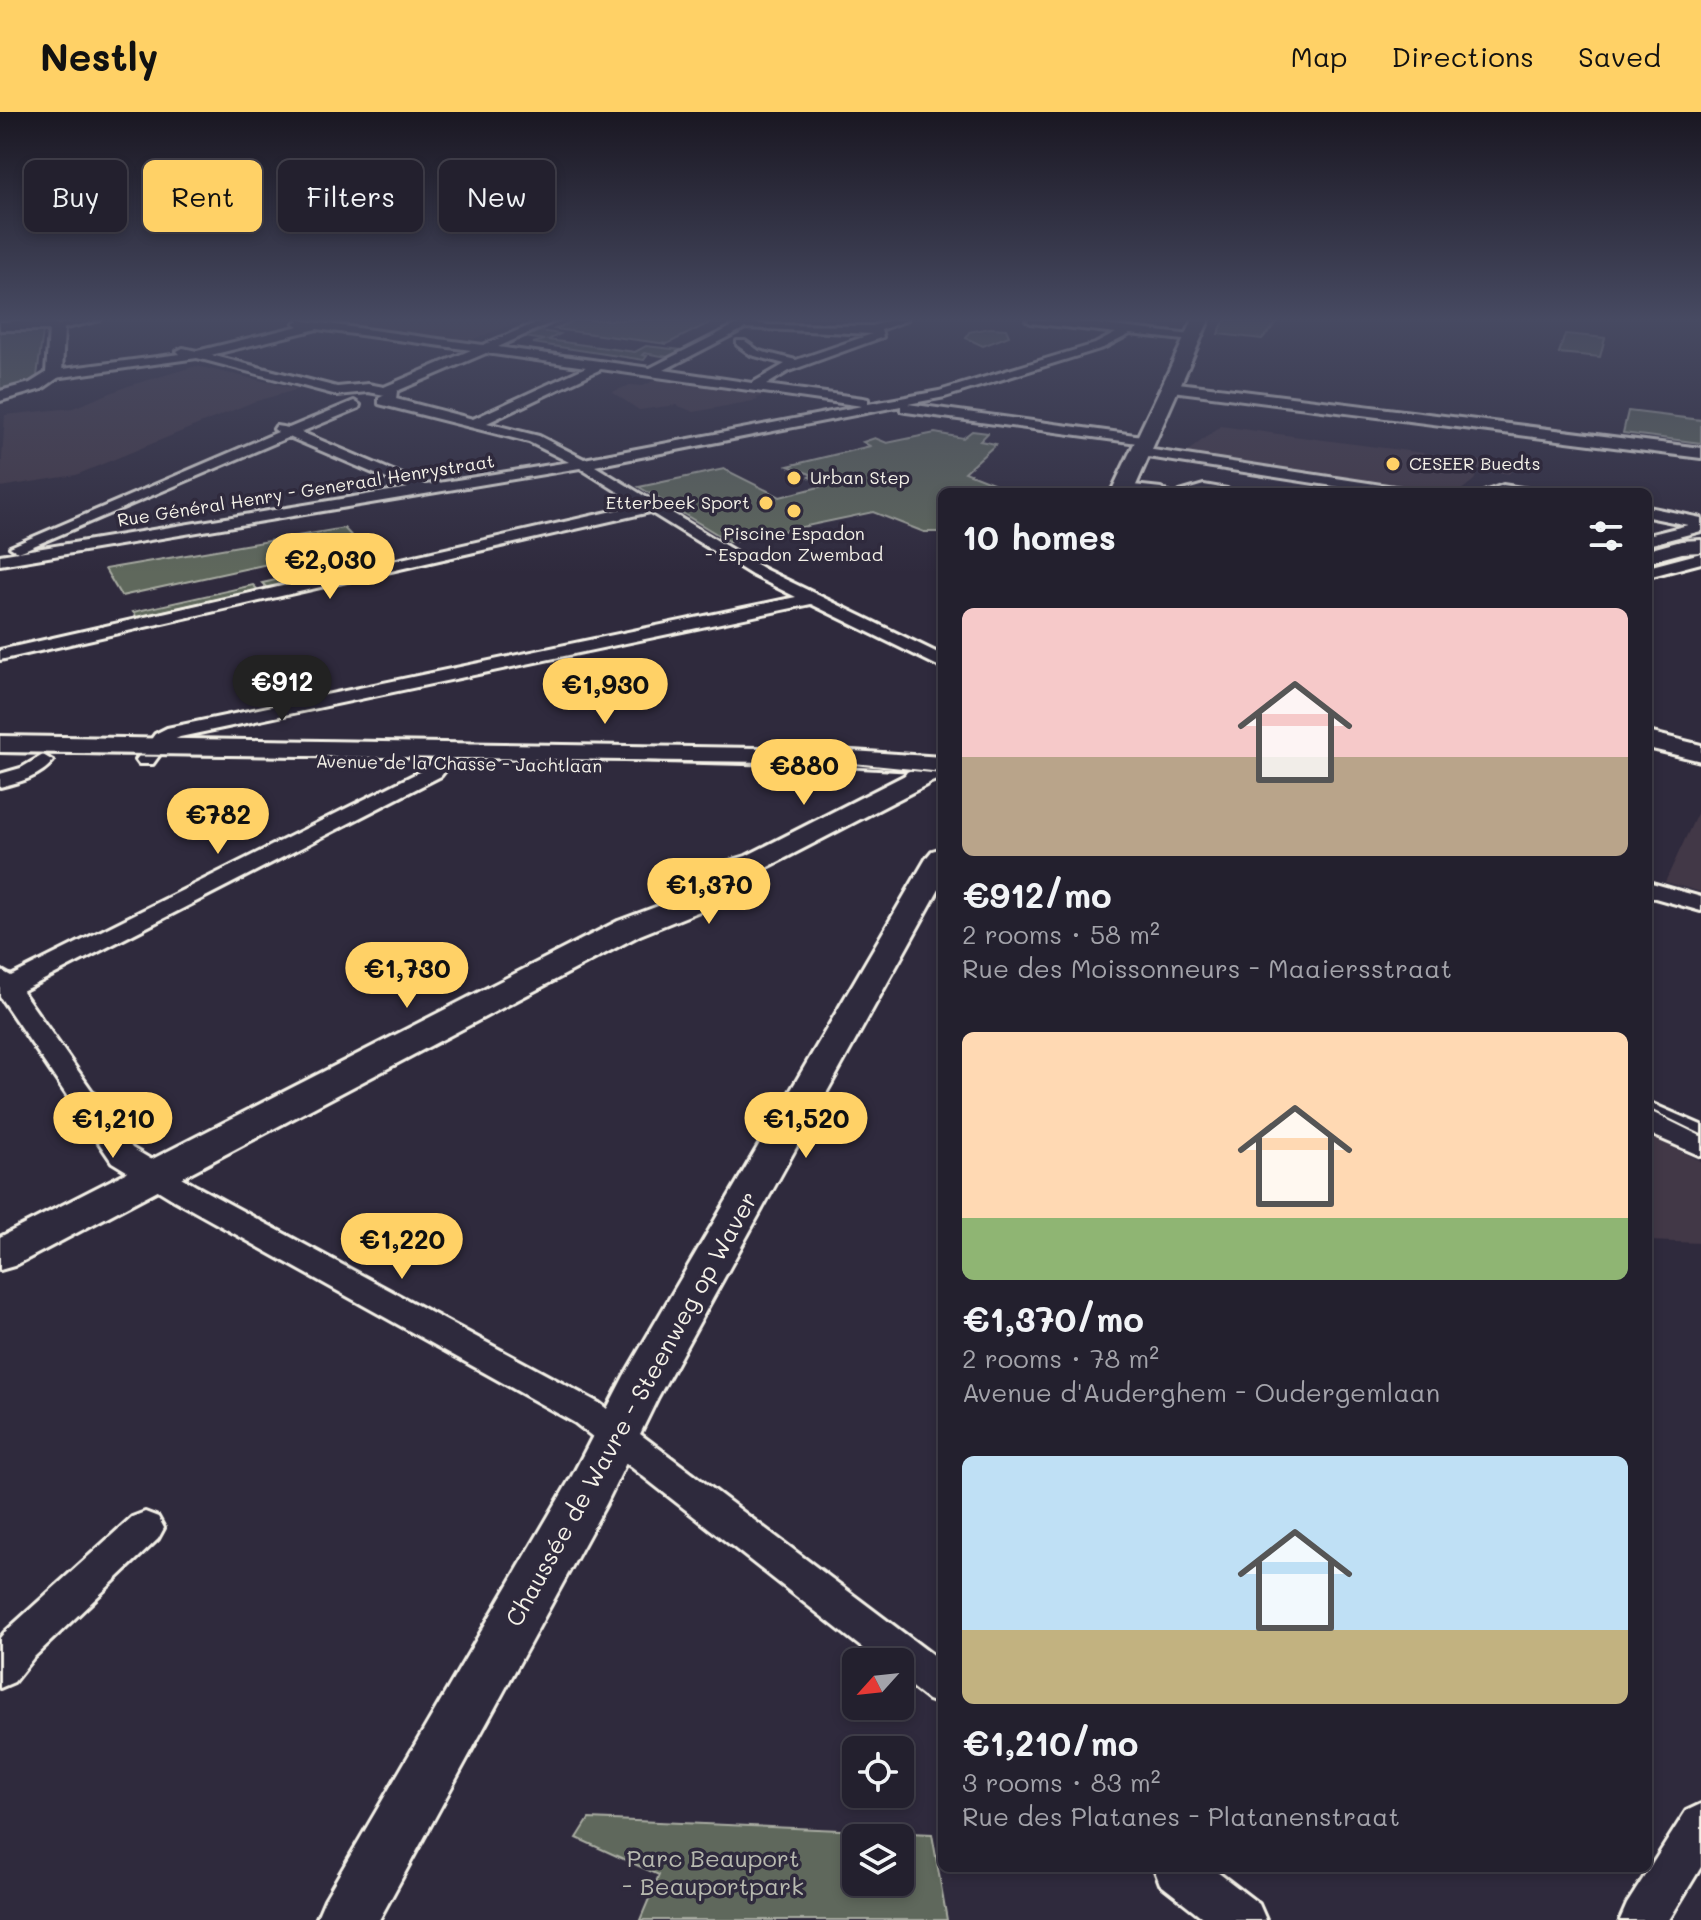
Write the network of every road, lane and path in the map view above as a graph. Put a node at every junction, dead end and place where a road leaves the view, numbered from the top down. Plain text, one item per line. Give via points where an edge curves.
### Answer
1 (336, 404) edge
2 (420, 404) edge
3 (516, 404) edge
4 (881, 404) edge
5 (1162, 404) edge
6 (1310, 404) edge
7 (886, 405) junction
8 (478, 422) junction
9 (284, 430) junction
10 (1142, 446) junction
11 (1701, 453) edge
12 (582, 464) junction
13 (1124, 488) edge
14 (1378, 488) edge
15 (425, 490) junction
16 (651, 507) junction
17 (1652, 513) edge
18 (1701, 525) edge
19 (1652, 539) edge
20 (1694, 544) edge
21 (0, 545) edge
22 (0, 553) edge
23 (1652, 555) edge
24 (1701, 558) edge
25 (0, 560) edge
26 (1652, 571) edge
27 (812, 599) junction
28 (0, 655) edge
29 (938, 660) edge
30 (1652, 741) edge
31 (0, 744) edge
32 (151, 753) junction
33 (1701, 753) edge
34 (446, 757) junction
35 (43, 761) junction
36 (0, 762) edge
37 (936, 773) edge
38 (0, 781) edge
39 (938, 864) edge
40 (1652, 890) edge
41 (1701, 904) edge
42 (4, 983) edge
43 (1652, 1096) edge
44 (1652, 1118) edge
45 (1701, 1120) edge
46 (1701, 1142) edge
47 (154, 1174) junction
48 (0, 1255) edge
49 (617, 1436) junction
50 (145, 1528) dead end
51 (0, 1669) edge
52 (938, 1683) edge
53 (1701, 1826) edge
54 (1181, 1872) edge
55 (346, 1920) edge
56 (1243, 1920) edge
57 (1643, 1920) edge

1 - 9 street
2 - 8 street
3 - 8 street
4 - 7 street
5 - 10 main road
6 - 11 street
7 - 10 street
7 - 12 street, Rue Général Henry - Generaal Henrystraat
8 - 12 street via 534,439
9 - 15 street
9 - 21 street
9 - 22 street
10 - 13 main road
10 - 14 street
12 - 15 street, Rue Général Henry - Generaal Henrystraat
12 - 16 street
15 - 25 street, Rue Général Henry - Generaal Henrystraat
16 - 27 street
16 - 28 street
17 - 18 street
18 - 19 street
20 - 23 street
24 - 26 street
27 - 29 street
27 - 32 street via 174,732
30 - 33 street
31 - 32 street, Avenue de la Chasse - Jachtlaan
32 - 34 street, Avenue de la Chasse - Jachtlaan
32 - 35 street, Avenue de la Chasse - Jachtlaan
34 - 37 street, Avenue de la Chasse - Jachtlaan
34 - 42 street via 420,779
35 - 36 street, Avenue de la Chasse - Jachtlaan
35 - 38 street
37 - 47 street via 756,862 696,902 629,928
39 - 49 street, Chaussée de Wavre - Steenweg op Waver
40 - 41 street
42 - 47 street via 122,1155
43 - 45 main road
44 - 46 main road
47 - 48 street
47 - 49 street via 587,1413
49 - 52 street
49 - 55 street, Chaussée de Wavre - Steenweg op Waver
50 - 51 street
53 - 57 street
54 - 56 street

